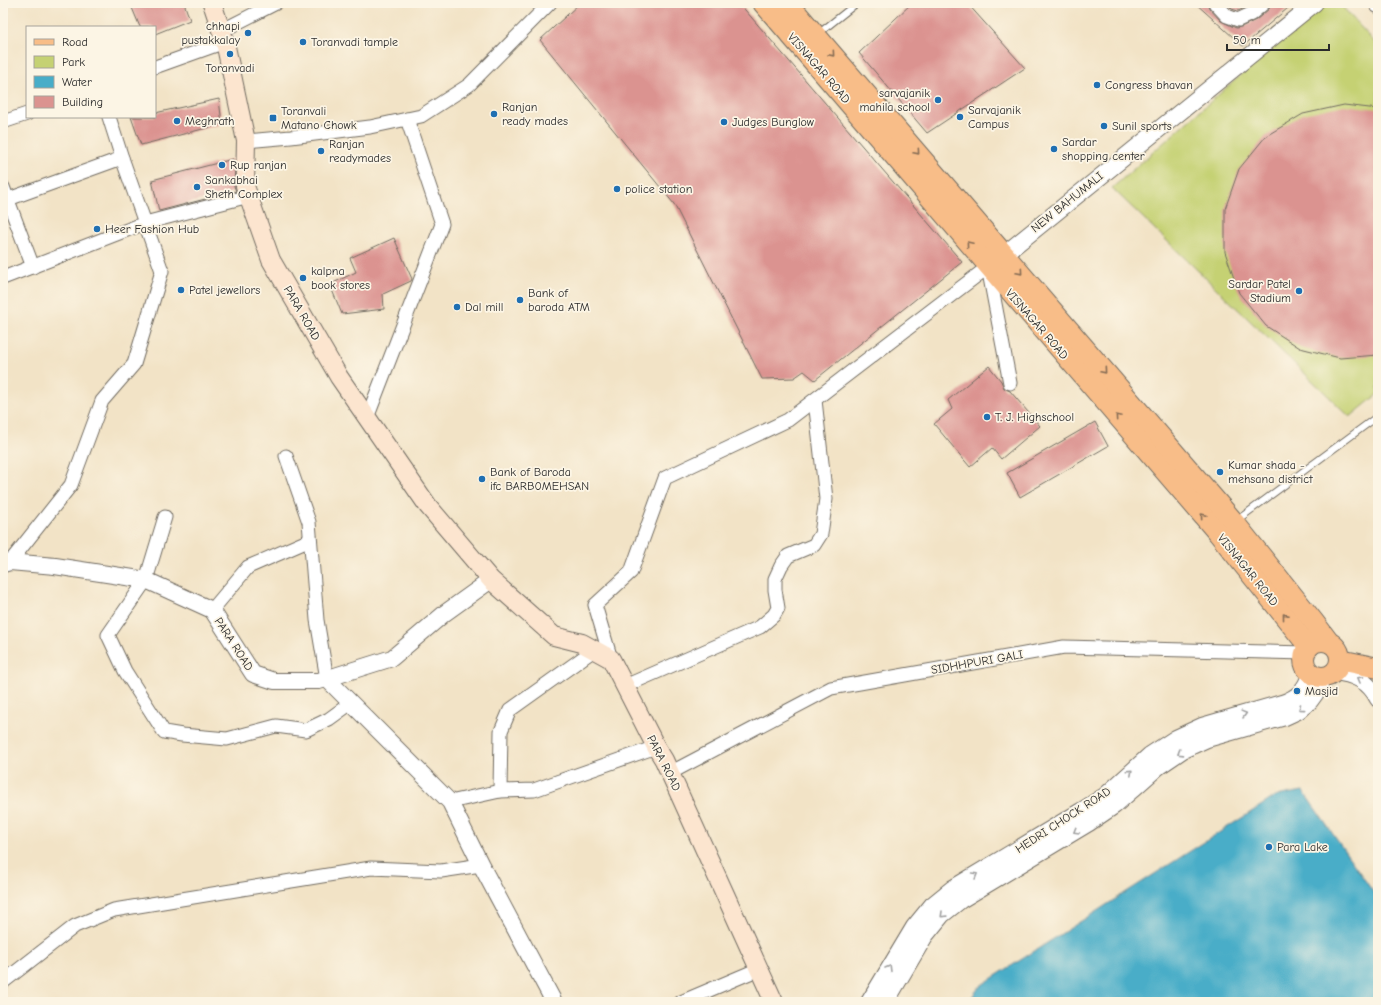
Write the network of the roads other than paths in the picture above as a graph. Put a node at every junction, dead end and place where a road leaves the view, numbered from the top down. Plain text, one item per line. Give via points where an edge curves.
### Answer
1 (212, 3) edge
2 (276, 3) edge
3 (550, 3) edge
4 (763, 3) edge
5 (788, 3) edge
6 (857, 3) edge
7 (1215, 3) edge
8 (1264, 3) edge
9 (1315, 3) edge
10 (223, 36) junction
11 (809, 42) junction
12 (156, 67) edge
13 (26, 114) edge
14 (109, 118) edge
15 (407, 119) junction
16 (3, 122) edge
17 (246, 140) junction
18 (122, 158) junction
19 (3, 187) edge
20 (249, 196) junction
21 (5, 200) edge
22 (145, 223) junction
23 (1004, 254) junction
24 (33, 267) junction
25 (988, 267) junction
26 (3, 278) edge
27 (1010, 383) dead end
28 (815, 400) junction
29 (1378, 416) edge
30 (367, 418) junction
31 (286, 456) dead end
32 (165, 517) dead end
33 (1226, 528) junction
34 (310, 540) junction
35 (6, 563) edge
36 (146, 580) junction
37 (491, 580) junction
38 (212, 610) junction
39 (1328, 642) junction
40 (594, 650) junction
41 (1307, 650) junction
42 (611, 659) junction
43 (1378, 668) edge
44 (1327, 671) junction
45 (327, 679) junction
46 (625, 686) junction
47 (1378, 699) edge
48 (351, 703) junction
49 (656, 747) junction
50 (670, 773) junction
51 (500, 791) junction
52 (450, 802) junction
53 (481, 865) junction
54 (759, 969) junction
55 (3, 982) edge
56 (554, 1002) edge
57 (681, 1002) edge
58 (774, 1002) edge
59 (869, 1002) edge
60 (886, 1002) edge

1 - 10 main road, PARA ROAD
2 - 10 street
3 - 15 street via 469,85 421,116
4 - 11 main road, VISNAGAR ROAD
5 - 11 main road, VISNAGAR ROAD
6 - 11 lane
7 - 8 street via 1228,16 1238,20 1251,14
9 - 23 street, NEW BAHUMALI
10 - 12 street
10 - 17 main road, PARA ROAD
11 -> 23 main road, VISNAGAR ROAD
25 -> 11 main road, VISNAGAR ROAD
13 - 16 street
14 - 18 street
15 - 17 street via 370,127
15 - 30 street via 442,224
17 - 20 main road, PARA ROAD via 245,186
18 - 21 street
18 - 22 street
19 - 21 street
20 - 22 street
20 - 30 main road, PARA ROAD via 271,260 339,376
21 - 24 street
22 - 24 street
22 - 35 street via 162,271 134,364 102,401 71,485
23 - 25 street, NEW BAHUMALI
23 -> 33 main road, VISNAGAR ROAD
24 - 26 street
25 - 27 street
25 - 28 street
33 -> 25 main road, VISNAGAR ROAD
28 - 42 street via 788,420 665,478 631,572 595,605
28 - 46 street via 826,499 821,534 814,545 788,556 781,566 775,579 778,608 774,616 760,627
29 - 33 lane
30 - 37 main road, PARA ROAD via 428,506
31 - 34 street via 309,522
32 - 36 street
33 - 39 main road, VISNAGAR ROAD via 1314,622
41 -> 33 main road, VISNAGAR ROAD
34 - 38 street via 248,567
34 - 45 street via 317,620
35 - 36 street, PARA ROAD via 55,566
36 - 38 street, PARA ROAD
36 - 48 street via 108,635 125,671 164,732 227,739 276,726 306,730 329,719
37 - 40 main road, PARA ROAD via 554,636 582,643
37 - 45 street, PARA ROAD via 445,613 392,658
38 - 45 street, PARA ROAD via 253,674 274,681 319,682
39 - 41 main road via 1314,643
39 - 44 main road via 1335,646 1339,653
40 - 42 main road, PARA ROAD
40 - 51 street via 510,710 501,731
41 - 44 main road via 1307,669
41 - 50 street, SIDHHPURI GALI via 1064,647 831,688
42 - 46 main road, PARA ROAD
43 - 44 main road
47 -> 44 street via 1368,684 1356,677
59 -> 44 street, HEDRI CHOCK ROAD via 914,927 932,905 953,888 1106,795 1150,755 1176,738 1202,726 1282,704 1293,699 1307,684
44 -> 60 street, HEDRI CHOCK ROAD via 1318,690 1298,711 1286,717 1207,739 1183,750 1158,766 1114,806 1089,823 961,900 942,915 925,936
45 - 48 street
46 - 49 main road, PARA ROAD
48 - 52 street
49 - 50 main road, PARA ROAD
49 - 51 street via 534,790
50 - 54 main road, PARA ROAD
51 - 52 street
52 - 53 street
53 - 55 street via 441,871 371,868 114,910 75,926
53 - 56 street
54 - 57 street
54 - 58 main road, PARA ROAD

